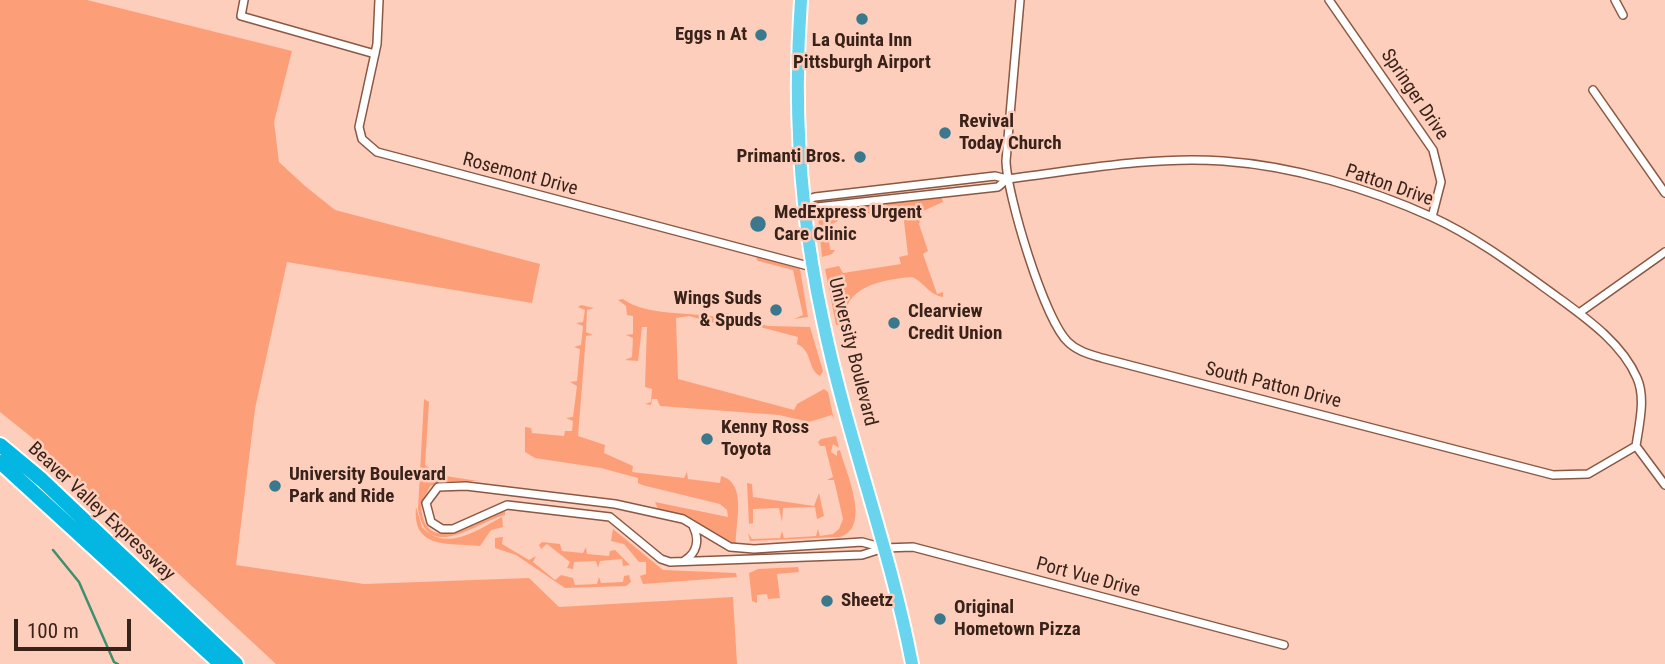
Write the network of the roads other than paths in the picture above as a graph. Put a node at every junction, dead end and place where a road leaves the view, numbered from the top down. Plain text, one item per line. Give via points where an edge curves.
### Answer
1 (244, 0) edge
2 (379, 0) edge
3 (801, 0) edge
4 (1020, 0) edge
5 (1329, 0) edge
6 (1615, 0) edge
7 (1623, 15) dead end
8 (375, 54) junction
9 (1592, 90) dead end
10 (1007, 179) junction
11 (1665, 193) edge
12 (803, 201) junction
13 (1432, 217) junction
14 (1665, 252) edge
15 (813, 267) junction
16 (1579, 313) junction
17 (0, 446) edge
18 (1636, 446) junction
19 (0, 462) edge
20 (1665, 485) edge
21 (690, 524) junction
22 (884, 548) junction
23 (680, 562) junction
24 (1284, 645) dead end
25 (221, 664) edge
26 (236, 664) edge
27 (912, 664) edge

1 - 8 street via 241,16
2 - 8 street, Rosemont Drive
3 - 12 main road, University Boulevard via 798,106
4 - 10 street, South Patton Drive
5 - 13 street, Springer Drive via 1433,150 1441,181
6 - 7 street
8 - 15 street, Rosemont Drive via 359,127 362,139 377,152
9 - 11 street
10 - 12 street, Patton Drive via 998,187 817,207
10 - 13 street, Patton Drive via 1164,160 1241,163 1312,177
10 - 18 street, South Patton Drive via 1052,318 1067,341 1084,352 1553,475 1588,474
12 - 15 main road, University Boulevard
13 - 16 street, Patton Drive via 1485,247
14 - 16 street
15 - 22 main road, University Boulevard via 837,381
16 - 18 street, Patton Drive via 1620,351 1637,379 1641,394
17 - 26 highway, Beaver Valley Expressway via 42,480
18 - 20 street
19 - 25 highway, Beaver Valley Expressway
21 - 22 street via 730,547 862,542
21 - 23 street via 697,544 687,560
21 - 23 street via 606,503 450,485 435,489 426,503 431,522 446,529 507,505 610,517 661,559
22 - 23 street via 862,555
22 - 24 street, Port Vue Drive via 920,548
22 - 27 main road, University Boulevard

